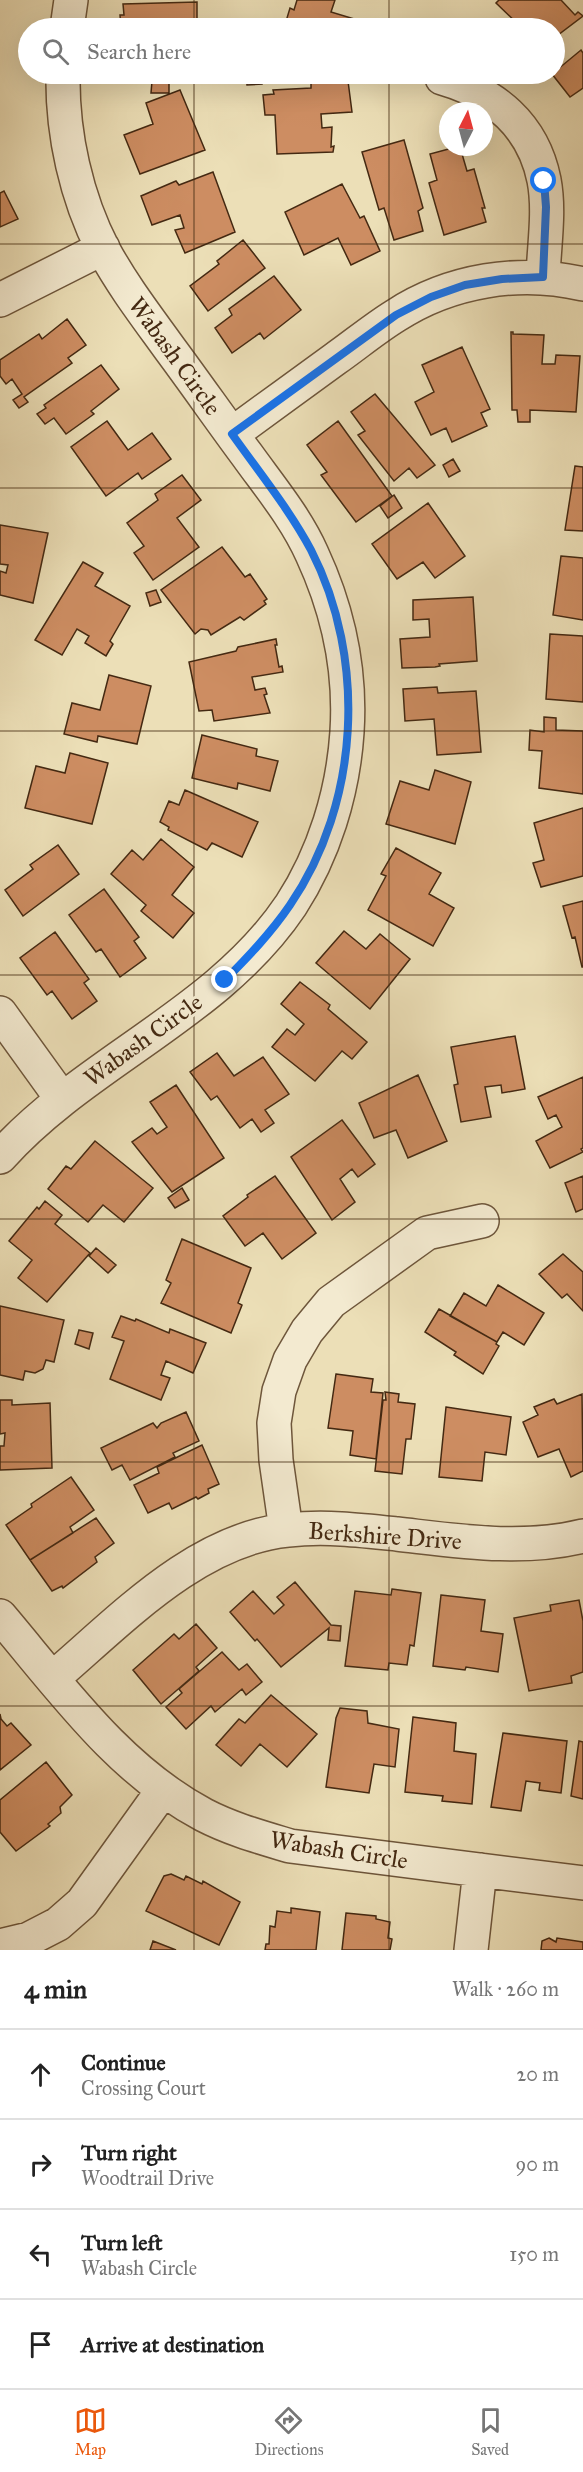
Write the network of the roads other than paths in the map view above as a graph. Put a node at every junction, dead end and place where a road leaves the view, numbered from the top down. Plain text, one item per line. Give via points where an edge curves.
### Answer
1 (71, 0) edge
2 (68, 18) edge
3 (63, 84) edge
4 (463, 84) edge
5 (103, 248) junction
6 (543, 277) junction
7 (583, 284) edge
8 (0, 300) edge
9 (232, 434) junction
10 (0, 1013) edge
11 (62, 1099) junction
12 (0, 1157) edge
13 (482, 1221) dead end
14 (286, 1530) junction
15 (583, 1536) edge
16 (0, 1616) edge
17 (53, 1678) junction
18 (163, 1790) junction
19 (480, 1870) junction
20 (583, 1883) edge
21 (0, 1946) edge
22 (471, 1950) edge

1 - 2 street
3 - 5 street, Wabash Circle via 69,148 82,199
4 - 6 street via 495,101 519,124 536,153 546,207
5 - 8 street
5 - 9 street, Wabash Circle via 128,292
6 - 7 street
6 - 9 street via 474,283 431,297 396,315
9 - 11 street, Wabash Circle via 287,510 311,551 332,603 345,656 348,710 346,758 335,809 312,865 262,943 225,980
10 - 11 street
11 - 12 street, Wabash Circle
13 - 14 street via 427,1233 331,1302 307,1331 290,1360 279,1391 274,1423
14 - 15 street, Berkshire Drive via 337,1527 519,1545
14 - 17 street, Berkshire Drive via 252,1537 209,1555 170,1580
16 - 17 street, Wabash Circle
17 - 18 street, Wabash Circle via 117,1751
18 - 19 street, Wabash Circle via 204,1815 246,1833 290,1845
18 - 21 street via 82,1902 58,1924 29,1939
19 - 20 street, Wabash Circle
19 - 22 street

